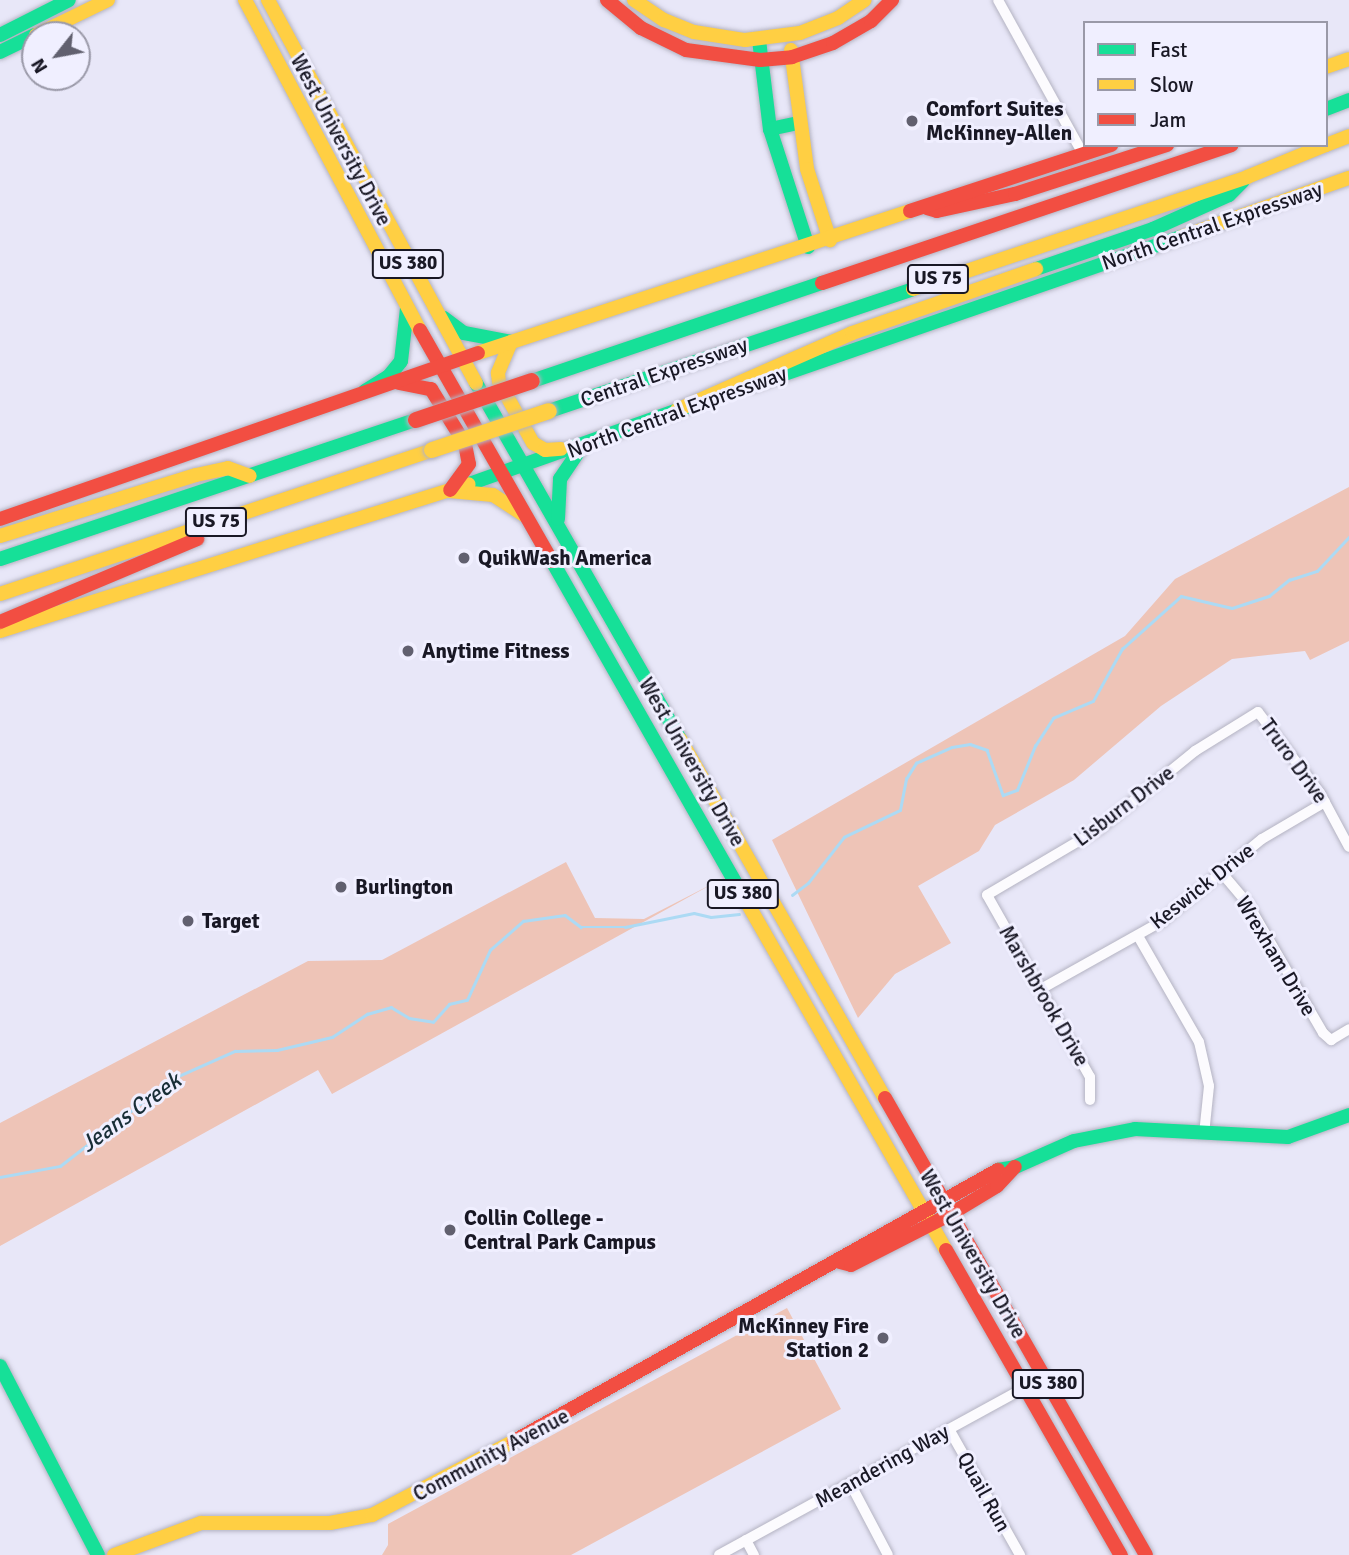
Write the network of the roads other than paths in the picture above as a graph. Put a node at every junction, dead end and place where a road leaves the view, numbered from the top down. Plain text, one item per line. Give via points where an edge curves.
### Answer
1 (68, 0) edge
2 (108, 0) edge
3 (245, 0) edge
4 (268, 0) edge
5 (607, 0) edge
6 (634, 0) edge
7 (865, 0) edge
8 (892, 0) edge
9 (998, 0) edge
10 (64, 21) edge
11 (789, 36) junction
12 (21, 38) edge
13 (759, 40) junction
14 (2, 43) edge
15 (792, 57) junction
16 (1348, 59) edge
17 (760, 60) junction
18 (1328, 66) edge
19 (1349, 100) edge
20 (1328, 108) edge
21 (799, 123) junction
22 (770, 129) junction
23 (1349, 136) edge
24 (1328, 144) edge
25 (1105, 147) edge
26 (1161, 147) edge
27 (1225, 147) edge
28 (1321, 147) edge
29 (1083, 154) junction
30 (1349, 168) edge
31 (1247, 177) junction
32 (1349, 178) edge
33 (1303, 195) junction
34 (927, 208) junction
35 (830, 240) junction
36 (808, 247) junction
37 (407, 308) junction
38 (434, 310) junction
39 (511, 342) junction
40 (462, 358) junction
41 (440, 365) junction
42 (389, 383) junction
43 (365, 391) junction
44 (677, 410) junction
45 (582, 446) junction
46 (524, 466) junction
47 (503, 473) junction
48 (250, 476) junction
49 (320, 488) junction
50 (449, 491) junction
51 (0, 519) edge
52 (529, 519) junction
53 (559, 526) junction
54 (0, 536) edge
55 (0, 559) edge
56 (0, 594) edge
57 (0, 622) edge
58 (0, 631) edge
59 (623, 641) junction
60 (604, 652) junction
61 (1258, 712) joint
62 (1325, 802) junction
63 (1349, 847) edge
64 (1221, 872) junction
65 (987, 895) joint
66 (1138, 936) junction
67 (1041, 989) junction
68 (1349, 1029) edge
69 (1090, 1100) dead end
70 (1349, 1115) edge
71 (1204, 1133) junction
72 (1015, 1167) junction
73 (940, 1199) junction
74 (949, 1214) junction
75 (928, 1216) junction
76 (0, 1366) edge
77 (1044, 1377) junction
78 (1025, 1388) junction
79 (949, 1429) junction
80 (850, 1483) junction
81 (746, 1541) junction
82 (98, 1555) edge
83 (114, 1555) edge
84 (719, 1555) edge
85 (754, 1555) edge
86 (888, 1555) edge
87 (1020, 1555) edge
88 (1121, 1555) edge
89 (1146, 1555) edge

1 - 14 main road
2 - 10 main road
3 - 37 main road, West University Drive / US 380
4 - 38 main road, West University Drive / US 380
5 - 17 main road via 641,28 686,50
6 - 13 main road via 664,20 694,32
7 - 11 main road via 828,23
8 - 15 main road via 857,30
9 - 29 street
11 - 13 main road
11 - 15 main road
12 - 14 main road
13 - 17 main road
15 - 17 main road
15 - 21 main road
16 - 18 main road
17 - 22 main road
19 - 20 main road
21 - 22 main road
21 - 35 main road via 811,184
22 - 36 main road
23 - 24 main road, Central Expressway / US 75
25 - 29 main road
26 - 34 main road via 1015,194 937,211
27 - 48 main road, Central Expressway / US 75, bridge
28 - 31 main road, Central Expressway / US 75
29 - 34 main road
30 - 33 main road via 1317,180
31 - 44 main road via 1229,195 1153,229 852,333
31 - 49 main road, Central Expressway / US 75, bridge
32 - 33 main road, North Central Expressway
33 - 44 main road, North Central Expressway
34 - 35 main road
35 - 36 main road
36 - 39 main road
37 - 41 main road, West University Drive / US 380
37 - 43 main road via 401,361 389,376
38 - 39 main road via 464,333
38 - 40 main road, West University Drive / US 380
39 - 40 main road
39 - 45 main road via 498,378 529,437 551,451
40 - 41 main road
40 - 46 main road, West University Drive / US 380
41 - 42 main road
41 - 47 main road, West University Drive / US 380
42 - 43 main road
42 - 50 main road via 431,389 465,444 469,464
43 - 51 main road
44 - 45 main road, North Central Expressway
45 - 46 main road, North Central Expressway
45 - 53 main road via 560,479
46 - 47 main road, North Central Expressway
46 - 53 main road, West University Drive / US 380
47 - 50 main road, North Central Expressway
47 - 52 main road, West University Drive / US 380
48 - 54 main road via 228,468 196,475
48 - 55 main road, Central Expressway / US 75
49 - 56 main road, Central Expressway / US 75
49 - 57 main road
50 - 52 main road via 493,495
50 - 58 main road, North Central Expressway
52 - 60 main road, West University Drive / US 380
53 - 59 main road, West University Drive / US 380
59 - 60 main road
59 - 73 main road, West University Drive / US 380
60 - 75 main road, West University Drive / US 380
61 - 62 street, Truro Drive
61 - 65 street, Lisburn Drive via 1195,751 1099,829
62 - 63 street, Truro Drive
62 - 64 street, Keswick Drive via 1262,839
64 - 66 street, Keswick Drive
64 - 68 street, Wrexham Drive via 1248,904 1331,1040
65 - 67 street, Marshbrook Drive
66 - 67 street, Keswick Drive
66 - 71 street via 1199,1042 1209,1086
67 - 69 street, Marshbrook Drive via 1090,1077
70 - 71 main road, Community Avenue via 1288,1137
71 - 72 main road, Community Avenue via 1135,1129 1074,1141
72 - 73 main road, Community Avenue via 989,1171
72 - 74 main road, Community Avenue via 997,1186
73 - 74 main road, West University Drive / US 380
73 - 75 main road, Community Avenue
74 - 75 main road, Community Avenue
74 - 77 main road, West University Drive / US 380
75 - 78 main road, West University Drive / US 380
75 - 83 main road, Community Avenue via 851,1265 840,1262 372,1515 330,1523 201,1523 163,1533
76 - 82 main road
77 - 78 street, Meandering Way
77 - 89 main road, West University Drive / US 380
78 - 79 street, Meandering Way
78 - 88 main road, West University Drive / US 380
79 - 80 street, Meandering Way
79 - 87 street, Quail Run
80 - 81 street, Meandering Way
80 - 86 street
81 - 84 street, Meandering Way
81 - 85 street

